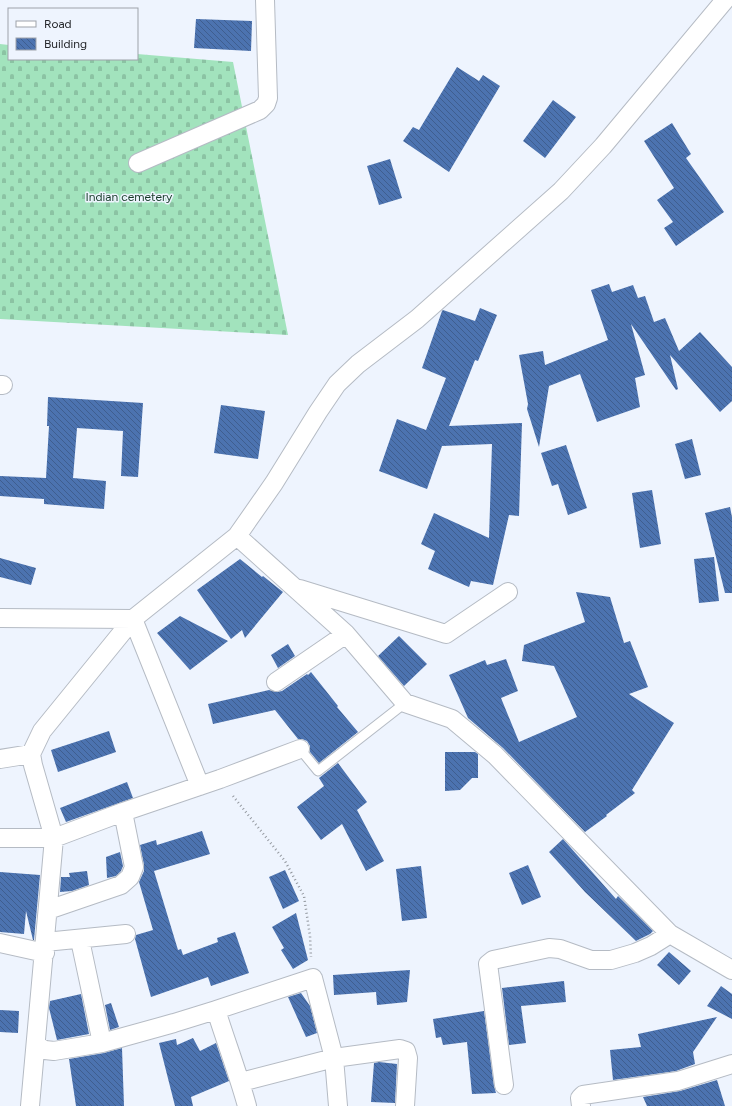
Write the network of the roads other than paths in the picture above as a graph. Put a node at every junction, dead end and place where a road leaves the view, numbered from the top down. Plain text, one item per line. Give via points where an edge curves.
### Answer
1 (266, 0) edge
2 (725, 0) edge
3 (138, 163) dead end
4 (237, 536) junction
5 (293, 587) junction
6 (508, 592) dead end
7 (0, 618) edge
8 (133, 619) junction
9 (346, 634) junction
10 (276, 682) dead end
11 (405, 703) junction
12 (300, 749) joint
13 (31, 754) junction
14 (0, 759) edge
15 (200, 786) junction
16 (123, 812) junction
17 (0, 838) edge
18 (54, 838) junction
19 (48, 910) junction
20 (126, 934) dead end
21 (670, 934) junction
22 (80, 940) junction
23 (0, 943) edge
24 (45, 948) junction
25 (732, 970) edge
26 (216, 1010) junction
27 (102, 1043) junction
28 (36, 1045) junction
29 (334, 1058) junction
30 (732, 1064) edge
31 (241, 1082) junction
32 (504, 1085) dead end
33 (30, 1106) edge
34 (247, 1106) edge
35 (338, 1106) edge
36 (405, 1106) edge
37 (581, 1106) edge

1 - 3 street via 266,104 260,110
2 - 4 street via 603,146 561,191 417,319 358,364 338,384 274,484
4 - 5 street
4 - 8 street
5 - 6 street via 446,634
5 - 9 street
7 - 8 street
8 - 13 street via 42,731
8 - 15 street
9 - 10 street
9 - 11 street
11 - 12 lane via 318,771
11 - 21 street via 452,719 495,755
12 - 15 street
13 - 14 street
13 - 18 street
15 - 16 street
16 - 18 street
16 - 19 street via 134,867 130,877 120,885
17 - 18 street
18 - 19 street
19 - 24 street
20 - 22 street
21 - 25 street
21 - 32 street via 646,948 611,960 591,960 560,948 549,948 493,960 488,964
22 - 24 street
22 - 27 street
23 - 24 street
24 - 28 street
26 - 27 street
26 - 29 street via 313,978
26 - 31 street
27 - 28 street via 54,1051
28 - 33 street
29 - 31 street
29 - 35 street
29 - 36 street via 400,1049 406,1051 408,1058
30 - 37 street via 678,1081 583,1095 580,1098
31 - 34 street

